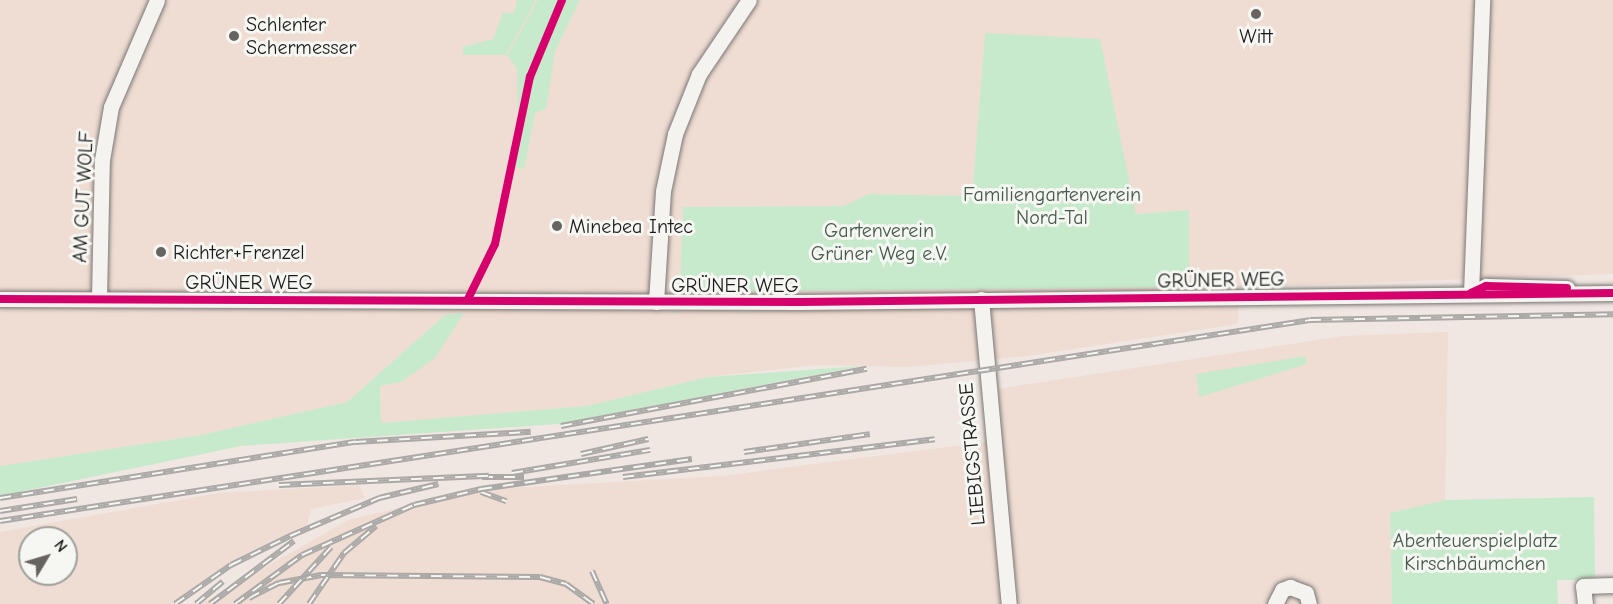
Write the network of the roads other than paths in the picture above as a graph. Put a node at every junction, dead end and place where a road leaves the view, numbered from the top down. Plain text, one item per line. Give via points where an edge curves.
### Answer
1 (157, 0) edge
2 (749, 0) edge
3 (1482, 0) edge
4 (1471, 293) junction
5 (1613, 293) edge
6 (99, 298) junction
7 (0, 299) edge
8 (981, 299) junction
9 (656, 302) junction
10 (1613, 585) edge
11 (1009, 604) edge
12 (1275, 604) edge
13 (1309, 604) edge
14 (1585, 604) edge

1 - 6 street, AM GUT WOLF via 111,107 102,160
2 - 9 street via 699,74 675,134 662,201
3 - 4 street
4 - 5 street, GRÜNER WEG via 1486,286
4 - 8 street, GRÜNER WEG
6 - 7 street, GRÜNER WEG
6 - 9 street, GRÜNER WEG
8 - 9 street, GRÜNER WEG
8 - 11 street, LIEBIGSTRASSE
10 - 14 street via 1583,586
12 - 13 street via 1282,590 1290,586 1306,593

